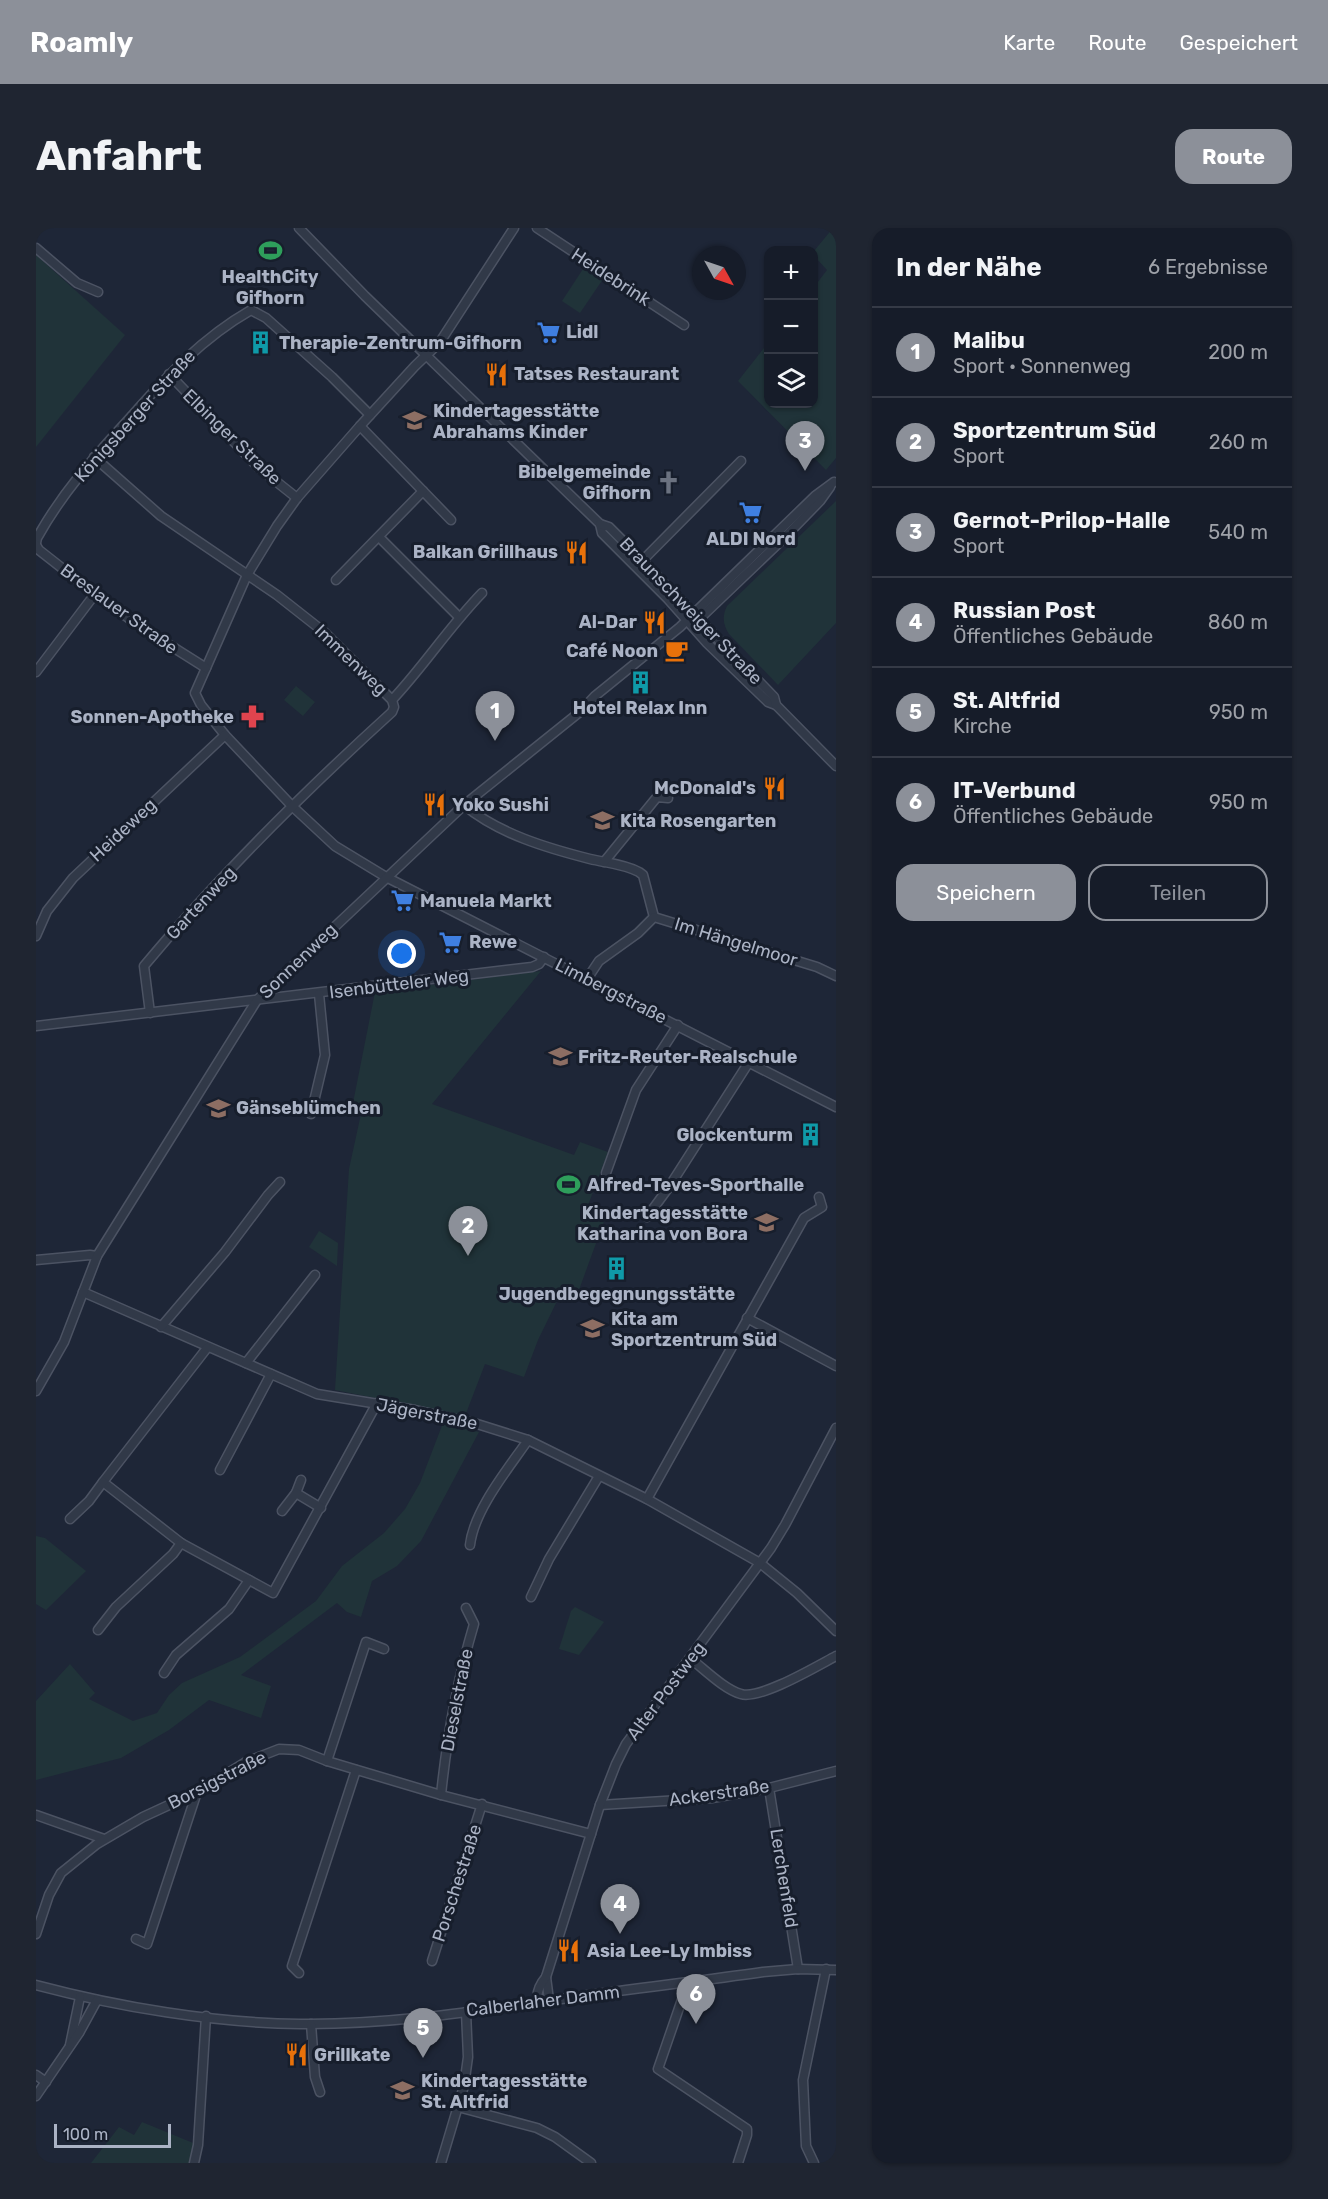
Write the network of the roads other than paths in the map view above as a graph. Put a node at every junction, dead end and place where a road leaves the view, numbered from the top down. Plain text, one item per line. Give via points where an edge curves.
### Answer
1 (299, 228) edge
2 (514, 228) edge
3 (537, 228) edge
4 (36, 248) edge
5 (98, 292) dead end
6 (684, 325) dead end
7 (426, 355) junction
8 (169, 375) junction
9 (370, 415) junction
10 (360, 426) junction
11 (94, 457) junction
12 (741, 461) dead end
13 (835, 481) edge
14 (423, 491) junction
15 (297, 498) junction
16 (451, 520) dead end
17 (380, 537) junction
18 (36, 538) edge
19 (36, 544) edge
20 (639, 563) junction
21 (247, 575) junction
22 (336, 580) dead end
23 (482, 593) dead end
24 (95, 594) junction
25 (459, 617) junction
26 (693, 620) junction
27 (206, 668) junction
28 (36, 672) edge
29 (393, 700) junction
30 (225, 735) junction
31 (836, 766) edge
32 (668, 798) dead end
33 (464, 805) junction
34 (292, 806) junction
35 (604, 862) junction
36 (386, 877) junction
37 (39, 916) edge
38 (654, 917) junction
39 (36, 936) edge
40 (544, 957) junction
41 (836, 976) edge
42 (588, 979) junction
43 (319, 994) junction
44 (257, 1000) junction
45 (150, 1013) junction
46 (678, 1025) junction
47 (36, 1026) edge
48 (749, 1062) junction
49 (836, 1107) edge
50 (311, 1114) dead end
51 (606, 1173) dead end
52 (280, 1182) dead end
53 (819, 1197) dead end
54 (647, 1217) dead end
55 (97, 1256) junction
56 (36, 1260) edge
57 (315, 1275) dead end
58 (83, 1292) junction
59 (747, 1318) junction
60 (161, 1327) junction
61 (207, 1347) junction
62 (246, 1363) junction
63 (836, 1366) edge
64 (271, 1374) junction
65 (36, 1391) edge
66 (376, 1403) junction
67 (836, 1428) edge
68 (528, 1440) junction
69 (220, 1470) dead end
70 (599, 1476) junction
71 (302, 1480) dead end
72 (104, 1482) junction
73 (296, 1493) junction
74 (647, 1499) junction
75 (321, 1508) junction
76 (282, 1511) dead end
77 (70, 1519) dead end
78 (181, 1543) junction
79 (470, 1545) dead end
80 (760, 1563) junction
81 (249, 1580) junction
82 (531, 1597) dead end
83 (466, 1608) dead end
84 (98, 1630) dead end
85 (836, 1631) edge
86 (384, 1648) dead end
87 (836, 1656) edge
88 (691, 1659) junction
89 (164, 1673) dead end
90 (327, 1761) junction
91 (356, 1770) junction
92 (836, 1771) edge
93 (769, 1788) junction
94 (197, 1792) junction
95 (441, 1795) junction
96 (482, 1804) junction
97 (600, 1805) junction
98 (36, 1815) edge
99 (591, 1834) junction
100 (104, 1839) junction
101 (36, 1934) edge
102 (136, 1939) dead end
103 (432, 1961) dead end
104 (798, 1969) junction
105 (826, 1969) junction
106 (836, 1970) edge
107 (300, 1973) dead end
108 (546, 1977) junction
109 (688, 1983) junction
110 (36, 1985) edge
111 (80, 1997) junction
112 (97, 2000) junction
113 (549, 2000) junction
114 (538, 2002) junction
115 (466, 2012) junction
116 (206, 2016) junction
117 (311, 2024) junction
118 (70, 2046) junction
119 (36, 2075) edge
120 (46, 2082) junction
121 (320, 2092) dead end
122 (36, 2096) edge
123 (458, 2107) junction
124 (194, 2163) edge
125 (441, 2163) edge
126 (591, 2163) edge
127 (738, 2163) edge
128 (814, 2163) edge

1 - 7 street, Braunschweiger Straße
2 - 7 street via 440,342
3 - 6 street, Heidebrink
4 - 5 street via 77,284
7 - 9 street
7 - 20 street, Braunschweiger Straße via 600,524 609,527
8 - 9 street, Königsberger Straße via 206,339 251,310 266,318
8 - 11 street, Königsberger Straße
8 - 15 street, Elbinger Straße via 258,468
9 - 10 street
10 - 14 street
10 - 15 street
11 - 18 street, Königsberger Straße
11 - 21 street, Immenweg via 161,516
12 - 20 street
13 - 26 street, Sonnenweg via 815,496
14 - 16 street
14 - 17 street
15 - 21 street
17 - 22 street
17 - 25 street
18 - 19 street, Breslauer Straße
19 - 24 street, Breslauer Straße
20 - 26 street, Braunschweiger Straße
21 - 27 street
21 - 29 street, Immenweg via 324,632
23 - 25 street
24 - 27 street, Breslauer Straße
24 - 28 street
25 - 29 street
26 - 31 street, Braunschweiger Straße via 774,697 776,705
26 - 33 street, Sonnenweg
27 - 30 street, Limbergstraße via 195,693
29 - 34 street, Immenweg via 392,712
30 - 34 street, Limbergstraße
30 - 37 street, Heideweg via 73,878
32 - 35 street via 657,797
33 - 35 street via 474,814 529,841
33 - 36 street, Sonnenweg
34 - 36 street, Limbergstraße via 335,846
34 - 45 street, Gartenweg via 183,919 144,966
35 - 38 street via 633,868 643,875
36 - 40 street, Limbergstraße
36 - 44 street, Sonnenweg
37 - 39 street, Heideweg
38 - 41 street, Im Hängelmoor
38 - 42 street, Im Hängelmoor via 599,961
40 - 42 street, Limbergstraße
40 - 43 street, Isenbütteler Weg via 532,967
42 - 46 street, Limbergstraße
43 - 44 street, Isenbütteler Weg
43 - 50 street via 325,1054
44 - 45 street, Isenbütteler Weg
44 - 55 street, Sonnenweg
45 - 47 street, Isenbütteler Weg
46 - 48 street, Limbergstraße
46 - 51 street via 636,1090
48 - 49 street, Limbergstraße
48 - 54 street
52 - 60 street
53 - 59 street via 822,1207 804,1218
55 - 56 street
55 - 58 street, Sonnenweg
57 - 62 street
58 - 60 street, Jägerstraße
58 - 65 street, Sonnenweg via 64,1342
59 - 63 street
59 - 74 street
60 - 61 street, Jägerstraße
61 - 62 street, Jägerstraße
61 - 72 street
62 - 64 street, Jägerstraße
64 - 66 street, Jägerstraße via 316,1394
64 - 69 street
66 - 68 street, Jägerstraße via 474,1423
66 - 75 street
67 - 80 street, Alter Postweg
68 - 70 street, Jägerstraße
68 - 79 street via 492,1493 472,1532
70 - 74 street, Jägerstraße
70 - 82 street
71 - 73 street
72 - 77 street
72 - 78 street
73 - 75 street
73 - 76 street
74 - 80 street, Jägerstraße
75 - 81 street via 273,1593
78 - 81 street
78 - 84 street
80 - 85 street, Jägerstraße
80 - 88 street, Alter Postweg
81 - 89 street via 229,1609 176,1655
83 - 95 street, Dieselstraße via 474,1624 455,1693
86 - 90 street via 366,1642
87 - 88 street via 752,1695 732,1690
88 - 97 street, Alter Postweg via 626,1744
90 - 91 street, Borsigstraße
90 - 94 street, Borsigstraße via 299,1750 279,1749 246,1762
91 - 95 street, Borsigstraße
91 - 107 street via 292,1966
92 - 93 street, Ackerstraße
93 - 97 street, Ackerstraße via 712,1798
93 - 104 street, Lerchenfeld
94 - 100 street, Borsigstraße
94 - 102 street via 147,1944
95 - 96 street, Borsigstraße
96 - 99 street, Borsigstraße
96 - 103 street, Porschestraße
97 - 99 street, Alter Postweg
98 - 100 street
99 - 108 street, Alter Postweg
100 - 101 street, Borsigstraße via 61,1873
104 - 105 street, Calberlaher Damm
104 - 109 street, Calberlaher Damm
105 - 106 street, Calberlaher Damm
105 - 128 street via 803,2080 806,2146
108 - 113 street, Alter Postweg
108 - 114 street, Alter Postweg
109 - 113 street, Calberlaher Damm
109 - 127 street via 658,2068 747,2129
110 - 111 street, Calberlaher Damm
111 - 112 street, Calberlaher Damm
111 - 118 street
112 - 116 street, Calberlaher Damm
112 - 118 street
113 - 114 street, Calberlaher Damm
114 - 115 street, Calberlaher Damm
115 - 117 street, Calberlaher Damm
115 - 123 street via 468,2057
116 - 117 street, Calberlaher Damm
116 - 124 street
117 - 121 street
118 - 120 street
119 - 120 street
120 - 122 street
123 - 125 street
123 - 126 street via 537,2128

